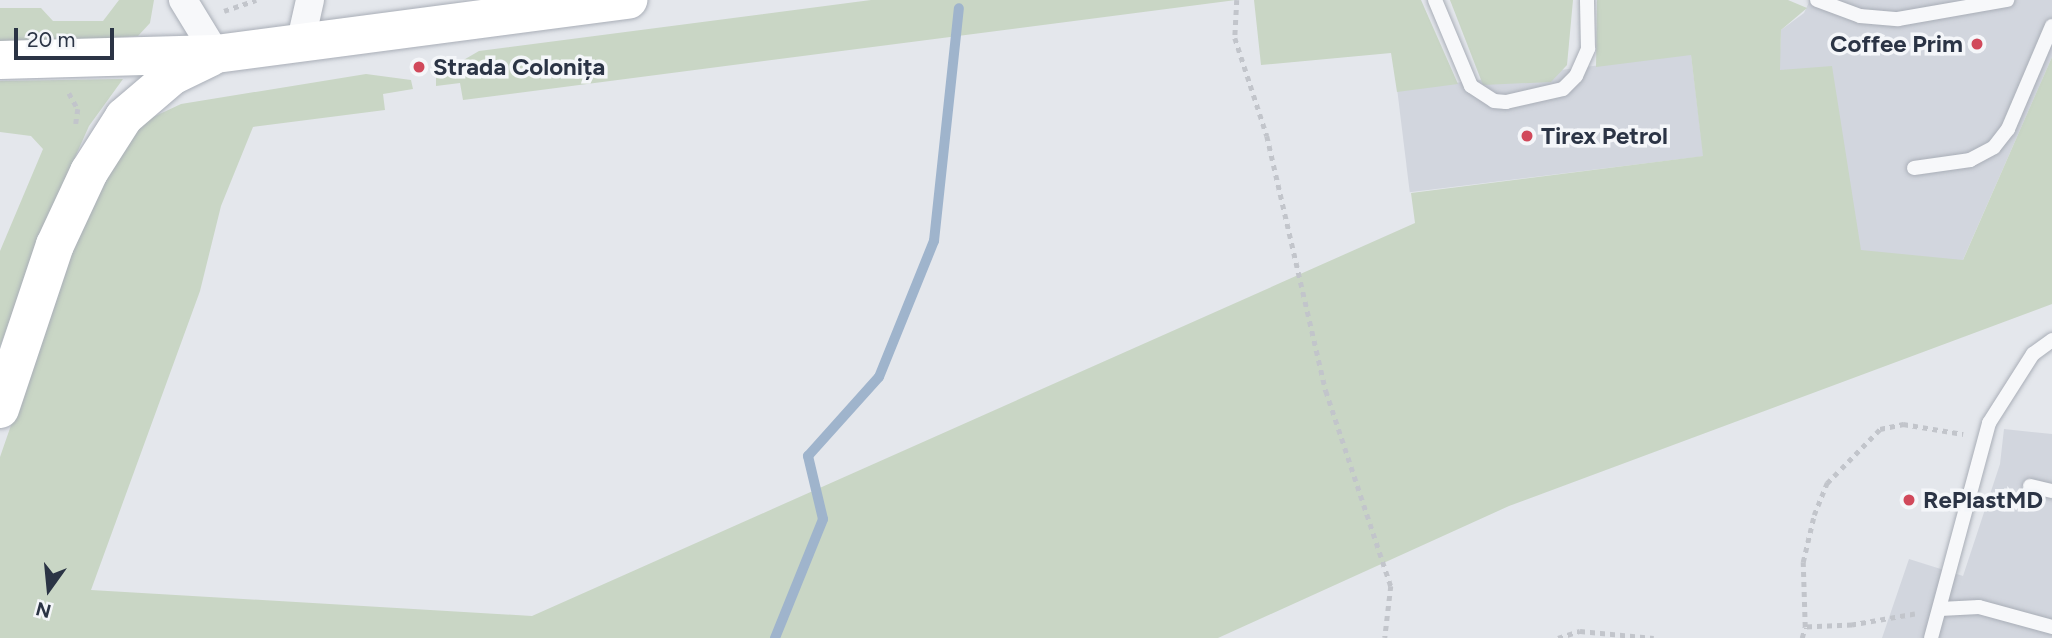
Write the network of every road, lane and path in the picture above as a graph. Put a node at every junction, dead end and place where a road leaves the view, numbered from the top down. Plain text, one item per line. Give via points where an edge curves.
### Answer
1 (183, 0) edge
2 (310, 0) edge
3 (628, 0) edge
4 (1237, 0) edge
5 (1435, 0) edge
6 (1587, 0) edge
7 (1816, 0) edge
8 (2007, 0) edge
9 (2052, 26) edge
10 (301, 40) junction
11 (216, 54) junction
12 (0, 60) edge
13 (1914, 168) dead end
14 (2052, 340) edge
15 (0, 409) edge
16 (1984, 438) junction
17 (2030, 486) dead end
18 (2052, 492) edge
19 (1940, 609) junction
20 (1805, 627) junction
21 (2052, 627) edge
22 (1385, 638) edge
23 (1558, 638) edge
24 (1654, 638) edge
25 (1802, 638) edge
26 (1931, 638) edge

1 - 11 street
2 - 10 street
3 - 10 main road
4 - 22 path via 1235,38 1267,136 1326,391 1391,586
5 - 6 lane via 1471,86 1494,101 1506,102 1563,89 1576,76 1588,49
7 - 8 lane via 1860,16 1898,19
9 - 13 lane via 2008,129 1994,147 1970,160
10 - 11 main road
11 - 12 main road
11 - 15 main road via 172,76 124,117 89,172 55,245
14 - 16 lane via 2033,354 2008,390
16 - 19 lane
16 - 20 path via 1903,424 1880,429 1827,483 1803,562
17 - 18 lane
19 - 20 path via 1852,625
19 - 21 lane via 1979,607
19 - 26 lane
20 - 25 path
23 - 24 path via 1580,631

